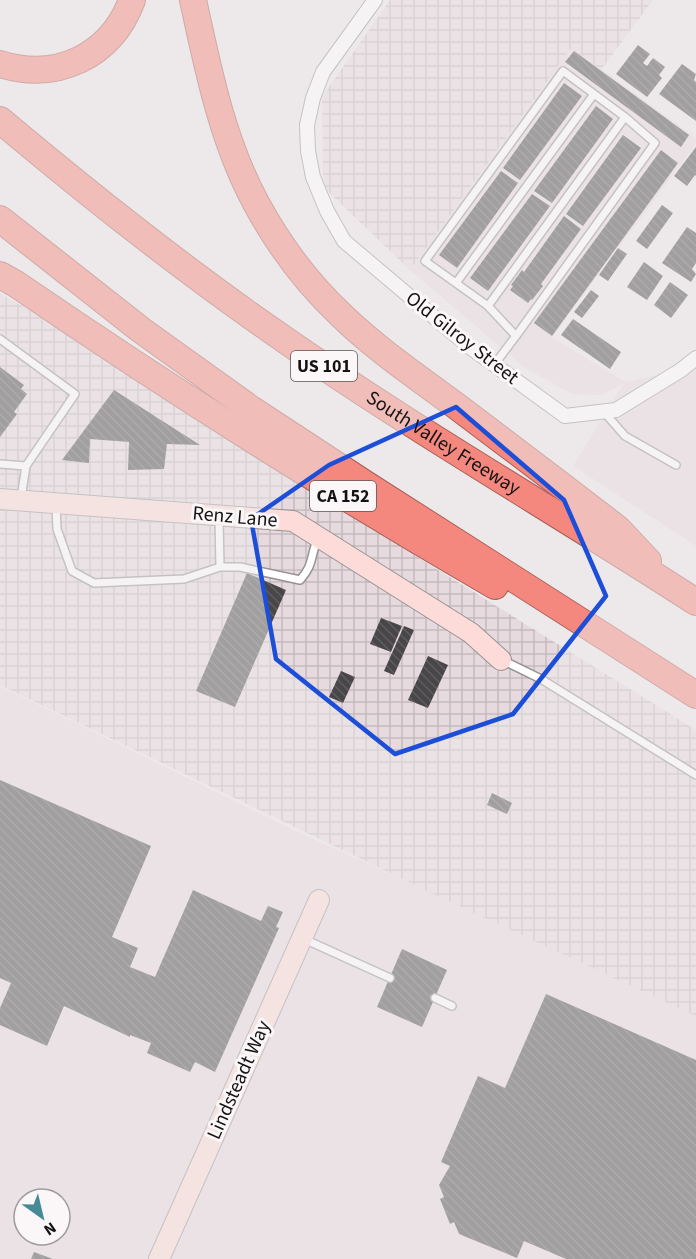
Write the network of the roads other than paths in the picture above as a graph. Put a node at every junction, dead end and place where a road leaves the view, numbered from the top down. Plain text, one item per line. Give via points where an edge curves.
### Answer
1 (132, 0) edge
2 (193, 0) edge
3 (375, 0) edge
4 (0, 64) edge
5 (594, 94) junction
6 (625, 117) junction
7 (0, 120) edge
8 (0, 219) edge
9 (0, 231) edge
10 (0, 275) edge
11 (456, 283) junction
12 (488, 306) junction
13 (141, 330) junction
14 (516, 336) junction
15 (0, 339) edge
16 (696, 358) edge
17 (494, 365) junction
18 (603, 412) junction
19 (0, 464) edge
20 (676, 465) dead end
21 (26, 466) junction
22 (0, 499) edge
23 (21, 500) junction
24 (56, 502) junction
25 (220, 516) junction
26 (318, 537) junction
27 (220, 567) junction
28 (668, 584) junction
29 (696, 602) edge
30 (501, 660) joint
31 (696, 695) edge
32 (696, 703) edge
33 (696, 775) edge
34 (319, 900) dead end
35 (302, 938) junction
36 (390, 978) dead end
37 (435, 998) dead end
38 (452, 1006) dead end
39 (159, 1259) edge

1 - 4 highway via 116,33 77,62 36,70
2 - 28 highway via 209,76 242,173 271,229 304,275 361,334 618,528
3 - 17 street, Old Gilroy Street via 323,72 313,98 307,125 313,177 344,241
5 - 6 lane
5 - 11 lane
5 - 11 lane via 562,71 425,261
6 - 12 lane
6 - 14 lane via 655,143
7 - 28 highway, South Valley Freeway / US 101 via 158,247 268,328 440,442
8 - 13 highway
9 - 13 highway
10 - 32 highway, CA 152 via 269,451
11 - 12 lane
12 - 14 lane
13 - 31 highway via 309,448
14 - 17 lane
15 - 21 lane via 75,394
16 - 18 street, Old Gilroy Street via 616,410
17 - 18 street, Old Gilroy Street via 566,416
18 - 20 lane via 625,436
19 - 21 lane
21 - 23 lane
22 - 23 street, Renz Lane
23 - 24 street, Renz Lane
24 - 25 street, Renz Lane
24 - 27 lane via 57,529 72,571 94,582 184,579
25 - 26 street, Renz Lane via 293,521
25 - 27 lane
26 - 27 lane via 310,570 300,580 240,567
26 - 30 street, Renz Lane via 471,633
28 - 29 highway, South Valley Freeway / US 101
30 - 33 lane via 541,679
34 - 35 street, Lindsteadt Way
35 - 36 lane
35 - 39 street, Lindsteadt Way
37 - 38 lane

